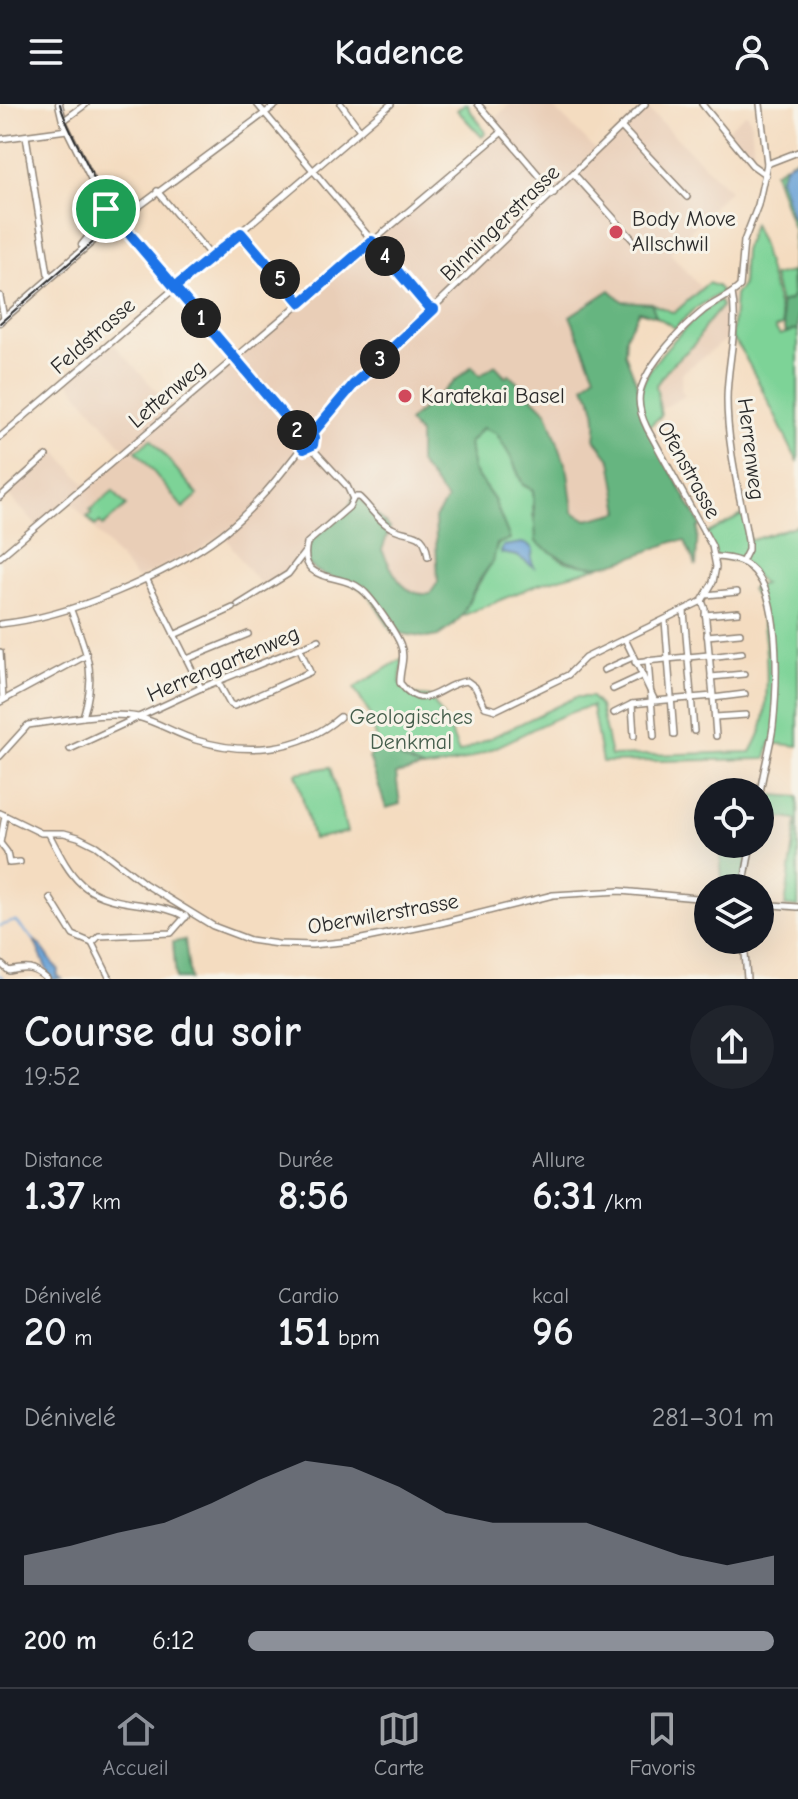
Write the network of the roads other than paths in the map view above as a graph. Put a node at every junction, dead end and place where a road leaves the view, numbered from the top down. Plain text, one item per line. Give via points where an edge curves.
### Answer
1 (59, 104) edge
2 (86, 104) edge
3 (257, 104) edge
4 (277, 104) edge
5 (341, 104) edge
6 (391, 104) edge
7 (478, 104) edge
8 (645, 104) edge
9 (702, 104) edge
10 (760, 104) edge
11 (264, 113) junction
12 (63, 121) junction
13 (621, 127) junction
14 (67, 130) junction
15 (360, 130) junction
16 (502, 132) junction
17 (26, 136) junction
18 (0, 139) edge
19 (798, 152) edge
20 (767, 164) junction
21 (311, 171) junction
22 (574, 174) junction
23 (766, 175) junction
24 (157, 191) junction
25 (554, 193) junction
26 (687, 197) dead end
27 (103, 209) junction
28 (109, 224) junction
29 (241, 233) junction
30 (372, 241) junction
31 (634, 241) dead end
32 (212, 257) junction
33 (58, 271) junction
34 (175, 287) junction
35 (732, 293) junction
36 (0, 296) edge
37 (301, 303) junction
38 (434, 309) junction
39 (2, 320) edge
40 (235, 358) junction
41 (300, 435) junction
42 (311, 435) junction
43 (0, 437) edge
44 (302, 447) junction
45 (311, 447) junction
46 (46, 456) dead end
47 (0, 497) edge
48 (353, 497) junction
49 (305, 552) junction
50 (0, 557) edge
51 (428, 557) dead end
52 (716, 557) junction
53 (742, 562) junction
54 (146, 578) junction
55 (737, 592) dead end
56 (703, 598) junction
57 (71, 610) junction
58 (684, 611) junction
59 (738, 612) dead end
60 (705, 615) junction
61 (665, 620) junction
62 (0, 624) edge
63 (740, 633) dead end
64 (248, 634) dead end
65 (174, 635) junction
66 (707, 636) junction
67 (625, 639) junction
68 (319, 640) dead end
69 (300, 649) junction
70 (0, 652) edge
71 (742, 653) dead end
72 (87, 654) junction
73 (709, 656) junction
74 (688, 657) junction
75 (187, 659) junction
76 (634, 659) junction
77 (668, 659) junction
78 (648, 660) junction
79 (604, 670) dead end
80 (744, 674) dead end
81 (642, 676) junction
82 (711, 677) junction
83 (218, 682) junction
84 (201, 688) junction
85 (613, 689) dead end
86 (745, 694) dead end
87 (713, 697) junction
88 (692, 698) junction
89 (671, 700) junction
90 (2, 701) edge
91 (652, 701) junction
92 (632, 704) junction
93 (614, 713) dead end
94 (746, 715) dead end
95 (83, 717) junction
96 (340, 717) dead end
97 (715, 717) junction
98 (139, 718) junction
99 (694, 731) dead end
100 (674, 735) dead end
101 (634, 736) dead end
102 (654, 736) dead end
103 (716, 736) dead end
104 (70, 749) dead end
105 (0, 756) edge
106 (763, 778) edge
107 (3, 814) edge
108 (49, 834) junction
109 (20, 862) dead end
110 (50, 898) dead end
111 (694, 898) edge
112 (774, 905) edge
113 (798, 907) edge
114 (188, 914) junction
115 (92, 943) junction
116 (745, 954) edge
117 (0, 963) edge
118 (47, 979) edge
119 (110, 979) edge
120 (747, 979) edge

1 - 12 main road
2 - 12 street
3 - 11 street
4 - 11 street
5 - 15 street
6 - 15 street, Feldstrasse
7 - 16 street
8 - 13 street, Binningerstrasse
9 - 23 street
10 - 20 street, Herrenweg
11 - 21 street
11 - 24 street
12 - 14 main road
13 - 22 street, Binningerstrasse
13 - 26 street
14 - 17 street
14 - 27 main road
15 - 21 street, Feldstrasse
16 - 25 street
16 - 30 street, Lettenweg
17 - 18 street
17 - 33 street via 48,274
19 - 20 street
20 - 23 street, Herrenweg
21 - 29 street, Feldstrasse
21 - 30 street
22 - 25 street, Binningerstrasse
22 - 31 street
23 - 35 street, Herrenweg via 744,241 740,286
24 - 28 street
24 - 32 street
25 - 38 street, Binningerstrasse
27 - 28 main road via 113,213
27 - 28 main road via 95,218
28 - 33 main road
28 - 34 street via 126,230
29 - 32 street, Feldstrasse
29 - 37 street
30 - 37 street, Lettenweg
30 - 38 street
32 - 34 street, Feldstrasse
33 - 39 main road
34 - 40 street
34 - 43 street, Feldstrasse
35 - 52 street, Ofenstrasse via 702,312 668,346 649,371 639,399 647,428
35 - 53 street, Herrenweg via 727,397 748,541
36 - 39 street
37 - 40 street, Lettenweg
38 - 42 street, Binningerstrasse via 353,385
40 - 41 street
40 - 50 street, Lettenweg
41 - 42 street
41 - 44 street
42 - 45 street
44 - 45 street
44 - 54 street via 223,534
45 - 48 street
46 - 47 street
48 - 49 street via 349,507 312,537
48 - 51 street via 390,528 417,534
49 - 65 street via 288,574 236,607
49 - 67 street via 318,574 351,582 372,600 401,646 400,683 411,695 430,697 467,681 493,711 568,675 585,658
52 - 53 street
52 - 56 street via 713,582
53 - 106 street via 764,585 773,634 773,726
54 - 57 street
54 - 65 street
55 - 56 street
56 - 58 street
56 - 60 street
57 - 62 street
57 - 72 street
58 - 61 street
58 - 74 street
59 - 60 street
60 - 66 street
61 - 67 street
61 - 77 street
63 - 66 street
64 - 75 street
65 - 75 street
66 - 73 street
67 - 76 street
68 - 69 street, Herrengartenweg
69 - 83 street, Herrengartenweg
69 - 83 street via 310,672 234,706
70 - 90 street
71 - 73 street
72 - 90 street
72 - 95 street via 92,670
73 - 74 street
73 - 82 street
74 - 77 street
74 - 88 street
75 - 84 street
76 - 78 street
76 - 79 street
76 - 81 street
77 - 78 street
77 - 89 street
78 - 91 street
80 - 82 street
81 - 85 street
81 - 91 street
82 - 87 street
83 - 84 street, Herrengartenweg
84 - 98 street, Herrengartenweg
86 - 87 street
87 - 88 street
87 - 97 street
88 - 89 street
88 - 99 street
89 - 91 street
89 - 100 street
91 - 92 street
91 - 102 street
92 - 93 street
92 - 101 street
94 - 97 street
95 - 98 street
95 - 105 street via 28,725
96 - 98 street via 292,745 241,748 196,740
97 - 103 street
98 - 104 street, Herrengartenweg
107 - 108 street, Oberwilerstrasse
107 - 109 street via 0,843 9,863
108 - 114 street, Oberwilerstrasse via 64,833 96,846
108 - 114 street via 67,868 86,888 117,902
110 - 115 street via 73,935
111 - 114 street, Oberwilerstrasse via 620,891 553,895 441,923 312,945 250,940
112 - 113 street
114 - 115 street via 171,933 99,936
115 - 119 street
116 - 120 street
117 - 118 street via 9,971 29,967

